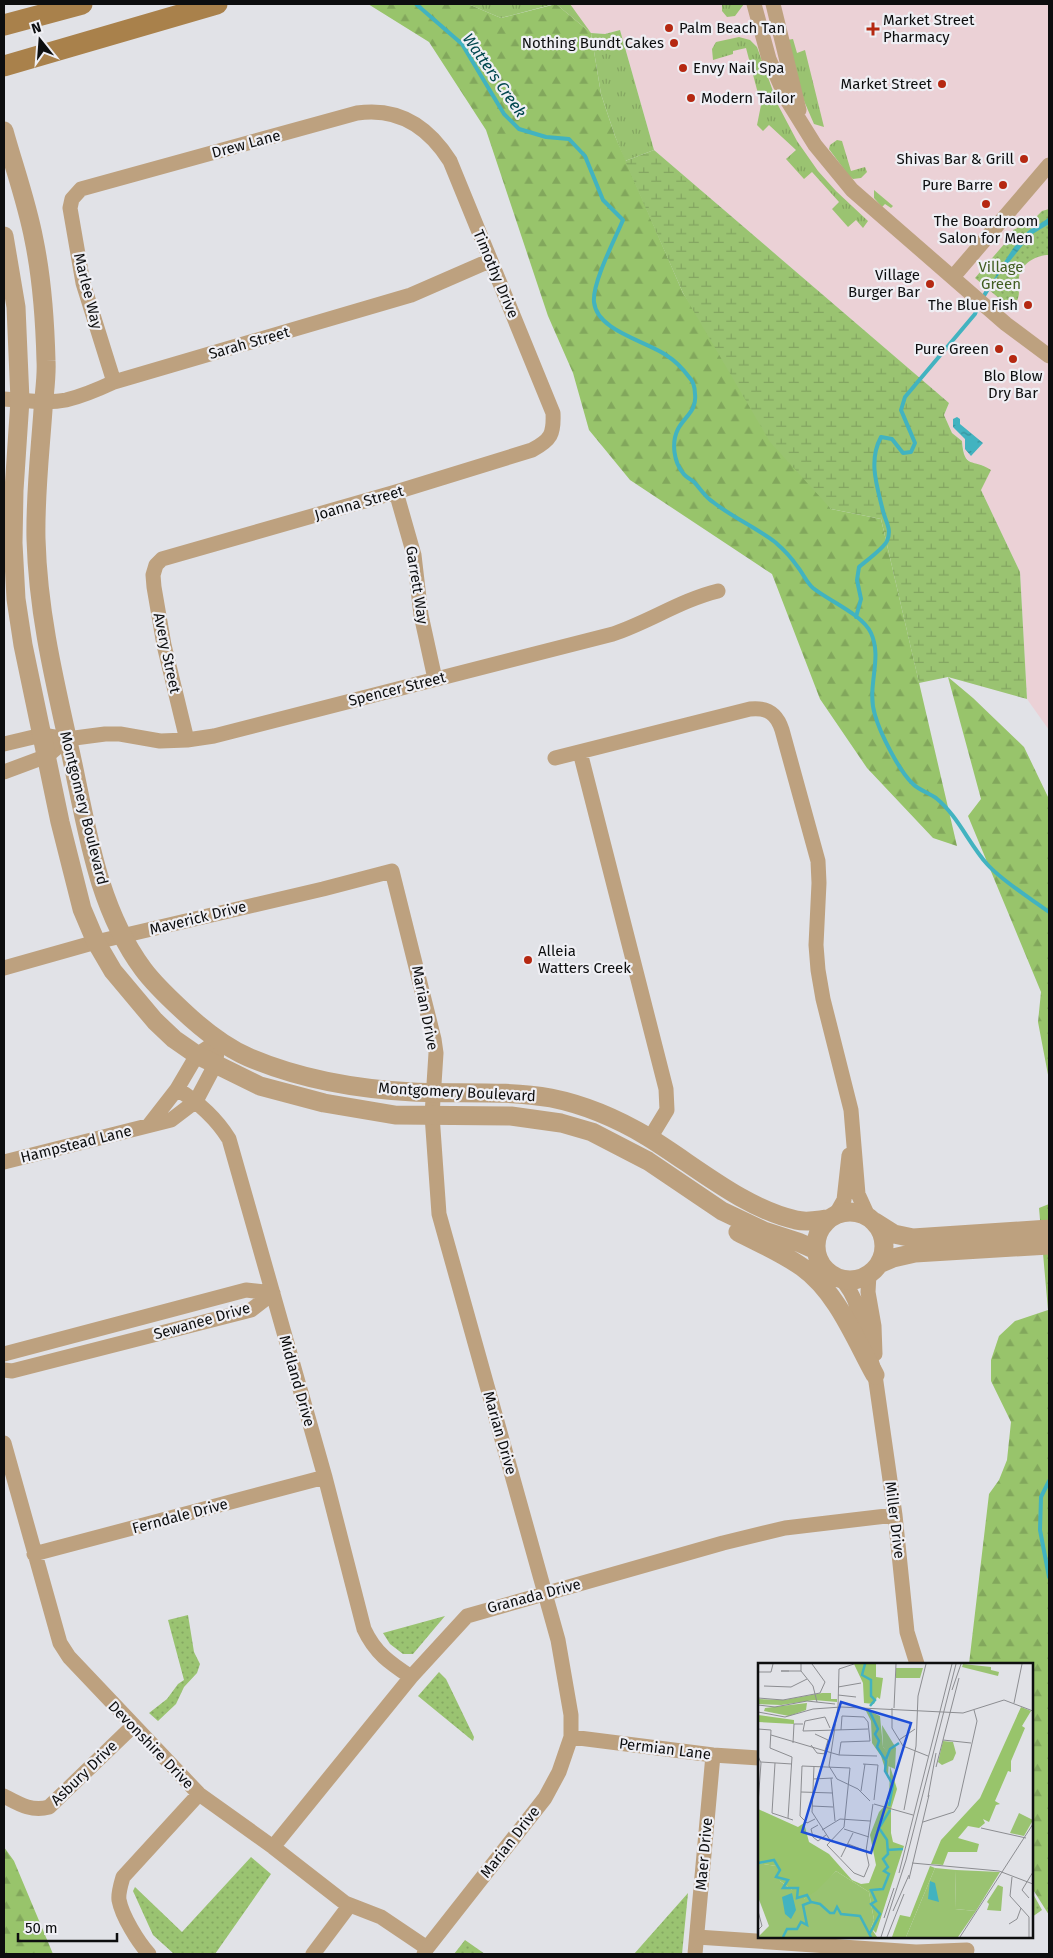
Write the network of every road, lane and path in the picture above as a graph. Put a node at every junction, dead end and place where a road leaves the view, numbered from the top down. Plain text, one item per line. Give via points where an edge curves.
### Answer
1 (82, 4) edge
2 (217, 4) edge
3 (754, 4) edge
4 (773, 4) edge
5 (4, 25) edge
6 (4, 66) edge
7 (803, 126) junction
8 (422, 128) joint
9 (4, 131) edge
10 (1049, 165) edge
11 (72, 198) joint
12 (4, 236) edge
13 (489, 261) junction
14 (953, 277) junction
15 (1049, 356) edge
16 (114, 382) junction
17 (12, 400) edge
18 (44, 402) junction
19 (554, 427) joint
20 (396, 492) junction
21 (156, 565) joint
22 (718, 591) dead end
23 (435, 679) junction
24 (42, 735) junction
25 (67, 739) junction
26 (187, 740) junction
27 (4, 744) edge
28 (580, 752) junction
29 (47, 756) junction
30 (556, 758) dead end
31 (4, 772) edge
32 (392, 871) joint
33 (122, 936) junction
34 (96, 942) junction
35 (4, 968) edge
36 (219, 1040) junction
37 (196, 1055) junction
38 (215, 1065) junction
39 (177, 1089) junction
40 (433, 1093) junction
41 (196, 1101) junction
42 (432, 1115) junction
43 (853, 1121) junction
44 (149, 1125) junction
45 (650, 1138) junction
46 (4, 1162) edge
47 (709, 1202) junction
48 (832, 1217) junction
49 (871, 1219) junction
50 (1046, 1237) edge
51 (816, 1250) junction
52 (874, 1269) junction
53 (842, 1279) junction
54 (273, 1293) junction
55 (4, 1354) edge
56 (4, 1370) edge
57 (875, 1375) junction
58 (4, 1443) edge
59 (325, 1477) junction
60 (895, 1515) junction
61 (34, 1554) junction
62 (545, 1594) junction
63 (917, 1663) edge
64 (411, 1677) junction
65 (133, 1726) junction
66 (571, 1737) junction
67 (714, 1754) junction
68 (758, 1758) edge
69 (199, 1794) junction
70 (4, 1796) edge
71 (273, 1847) junction
72 (349, 1906) junction
73 (697, 1937) junction
74 (968, 1947) edge
75 (426, 1951) edge
76 (149, 1954) edge
77 (313, 1954) edge
78 (695, 1954) edge

1 - 5 main road
2 - 6 main road
3 - 7 street via 768,59
4 - 7 street
7 - 14 street via 852,190
8 - 11 street, Drew Lane via 397,115 372,111 356,113 80,189
8 - 13 street, Timothy Drive via 439,143 450,161
9 - 18 street, Montgomery Boulevard via 34,240 47,366
10 - 14 street
11 - 16 street, Marlee Way via 70,208 83,283
12 - 17 street, Montgomery Boulevard via 16,307
13 - 16 street, Sarah Street via 412,295
13 - 19 street, Timothy Drive via 548,399
14 - 15 street
16 - 18 street, Sarah Street via 85,395
17 - 18 street, Sarah Street
17 - 24 street, Montgomery Boulevard via 15,580 23,646
18 - 25 street, Montgomery Boulevard via 36,486 39,594
19 - 20 street, Joanna Street via 551,436 532,450
20 - 21 street, Joanna Street via 170,555
20 - 23 street, Garrett Way via 414,555 421,615
21 - 26 street, Avery Street via 154,587 164,645
22 - 23 street, Spencer Street via 686,601 636,627
23 - 26 street, Spencer Street via 214,736
24 - 25 street, Spencer Street
24 - 27 street
24 - 29 street, Montgomery Boulevard
25 - 26 street, Spencer Street via 120,734 160,741
25 - 29 street
25 - 33 street, Montgomery Boulevard via 100,879 110,912
28 - 30 street
28 - 43 street via 750,709 762,708 776,717 817,856 818,970
28 - 45 street via 666,1089 667,1110
29 - 31 street
29 - 34 street, Montgomery Boulevard via 82,909
32 - 33 street, Maverick Drive
32 - 40 street, Marian Drive via 432,1024 436,1053
33 - 34 street, Maverick Drive
33 - 36 street, Montgomery Boulevard via 157,986 196,1024
34 - 35 street, Maverick Drive
34 - 37 street, Montgomery Boulevard via 113,971 155,1021
36 - 37 street, Hampstead Lane
36 - 38 street, Hampstead Lane
36 - 40 street, Montgomery Boulevard via 268,1065 327,1082
37 - 38 street, Montgomery Boulevard
37 - 39 street, Hampstead Lane
38 - 41 street, Hampstead Lane
38 - 42 street, Montgomery Boulevard via 260,1086 317,1102 394,1115
39 - 41 street, Midland Drive
39 - 44 street, Hampstead Lane
40 - 42 street, Marian Drive
40 - 45 street, Montgomery Boulevard via 534,1095 570,1102 602,1112
41 - 44 street, Hampstead Lane via 171,1120
41 - 54 street, Midland Drive via 229,1139
42 - 47 street, Montgomery Boulevard via 512,1116 561,1123 592,1132 648,1161
42 - 62 street, Marian Drive via 439,1214
43 - 48 street via 844,1200
43 - 49 street via 858,1194
44 - 46 street, Hampstead Lane
45 - 48 street, Montgomery Boulevard via 745,1199 795,1220 805,1222
47 - 51 street, Montgomery Boulevard via 764,1231
47 - 57 street via 736,1231 802,1267 819,1282 834,1301
48 - 49 street via 852,1211
48 - 51 street via 817,1236
49 - 50 street via 894,1234 913,1238
49 - 52 street via 884,1238 884,1247
50 - 52 street via 915,1253 893,1258
51 - 53 street via 824,1269
52 - 53 street via 852,1280
52 - 57 street, Miller Drive via 868,1297 874,1326
53 - 57 street, Miller Drive via 855,1301
54 - 55 street, Sewanee Drive via 246,1290
54 - 56 street, Sewanee Drive via 251,1310 12,1371
54 - 59 street, Midland Drive
57 - 60 street, Miller Drive
58 - 61 street, Devonshire Drive
59 - 61 street, Ferndale Drive
59 - 64 street, Midland Drive via 364,1629 386,1660
60 - 62 street, Granada Drive via 785,1528
60 - 63 street, Miller Drive via 907,1632
61 - 65 street, Devonshire Drive via 60,1643
62 - 64 street, Granada Drive via 467,1616
62 - 66 street, Marian Drive via 558,1640 571,1715
64 - 71 street, Granada Drive
65 - 69 street, Devonshire Drive
65 - 70 street, Asbury Drive via 49,1807 39,1810 28,1808
66 - 67 street, Permian Lane
66 - 75 street, Marian Drive via 559,1772 545,1798
67 - 68 street, Permian Lane
67 - 73 street, Maer Drive
69 - 71 street, Devonshire Drive
69 - 76 street via 120,1885 119,1900 130,1925
71 - 72 street, Devonshire Drive
72 - 75 street, Devonshire Drive via 380,1917
72 - 77 street
73 - 74 street via 916,1952
73 - 78 street, Maer Drive

